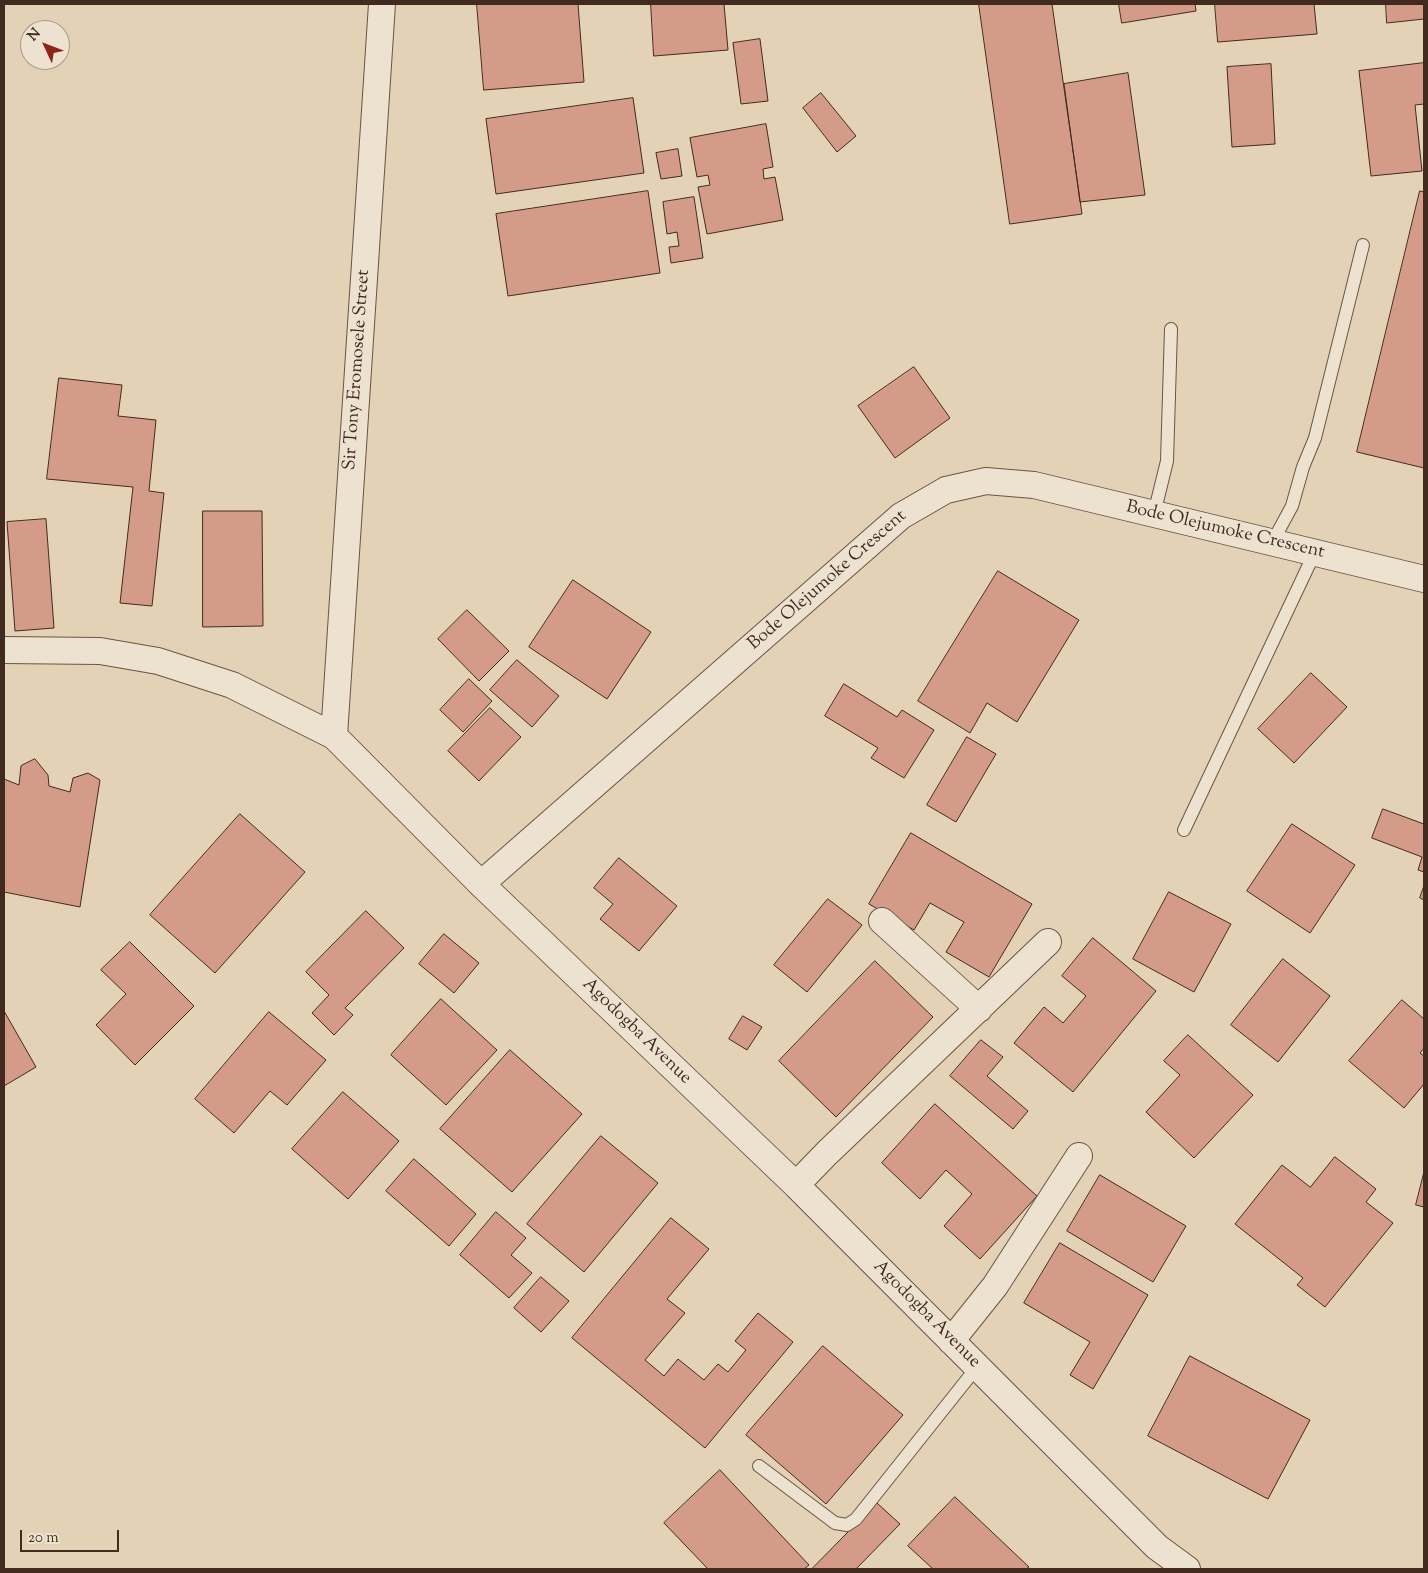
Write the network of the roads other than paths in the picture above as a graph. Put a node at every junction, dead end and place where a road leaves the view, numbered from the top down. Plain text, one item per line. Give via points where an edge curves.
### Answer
1 (382, 4) edge
2 (1363, 246) dead end
3 (1170, 329) dead end
4 (1154, 514) junction
5 (1273, 541) junction
6 (1315, 552) junction
7 (1424, 578) edge
8 (4, 650) edge
9 (334, 736) junction
10 (1184, 830) dead end
11 (482, 884) junction
12 (882, 920) dead end
13 (1048, 942) dead end
14 (979, 1008) junction
15 (1079, 1156) dead end
16 (796, 1185) junction
17 (952, 1341) junction
18 (977, 1367) junction
19 (759, 1466) dead end
20 (1187, 1569) edge

1 - 9 street, Sir Tony Eromosele Street
2 - 5 lane via 1315,438 1292,506
3 - 4 lane via 1167,461
4 - 5 street, Bode Olejumoke Crescent
4 - 11 street, Bode Olejumoke Crescent via 1034,485 986,481 946,490 901,516
5 - 6 street, Bode Olejumoke Crescent
6 - 7 street, Bode Olejumoke Crescent
6 - 10 lane
8 - 9 street, Agodogba Avenue via 100,651 158,661 232,685
9 - 11 street, Agodogba Avenue
11 - 16 street, Agodogba Avenue
12 - 14 street
13 - 14 street
14 - 16 street
15 - 17 street via 995,1286
16 - 17 street, Agodogba Avenue
17 - 18 street, Agodogba Avenue
18 - 19 lane via 856,1519 847,1525 835,1522
18 - 20 street, Agodogba Avenue via 1156,1547

